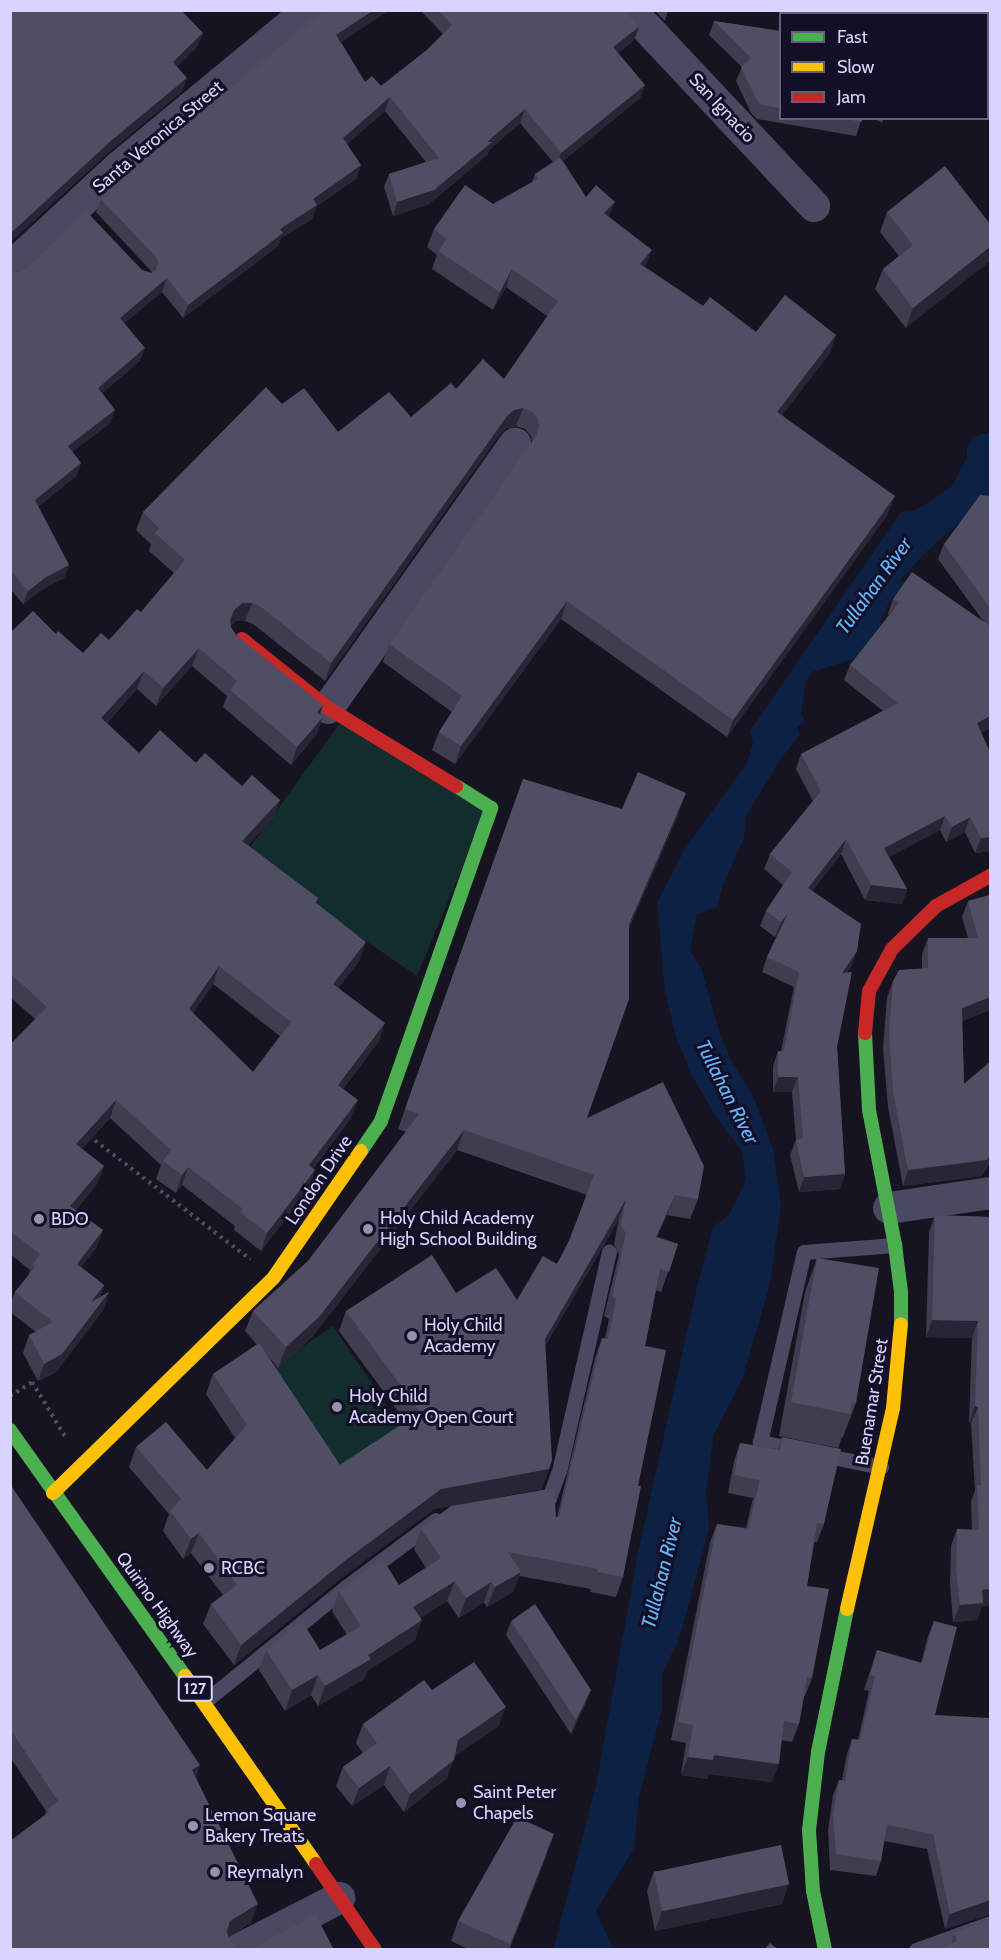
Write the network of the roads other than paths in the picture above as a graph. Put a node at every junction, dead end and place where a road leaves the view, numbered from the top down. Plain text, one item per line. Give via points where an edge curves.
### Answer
1 (309, 10) edge
2 (630, 10) edge
3 (814, 206) dead end
4 (10, 268) edge
5 (515, 444) dead end
6 (242, 639) edge
7 (328, 708) junction
8 (990, 876) edge
9 (990, 1193) edge
10 (888, 1208) junction
11 (895, 1245) junction
12 (609, 1252) edge
13 (10, 1431) edge
14 (881, 1467) junction
15 (53, 1493) junction
16 (528, 1504) edge
17 (452, 1515) edge
18 (204, 1702) junction
19 (339, 1898) junction
20 (990, 1923) edge
21 (238, 1950) edge
22 (375, 1950) edge
23 (825, 1950) edge
24 (916, 1950) edge

1 - 4 street, Santa Veronica Street via 119,167 84,214
2 - 3 street, San Ignacio
5 - 7 street
6 - 7 street
7 - 15 street, London Drive via 491,808 381,1121 274,1278
8 - 10 street, Buenamar Street via 936,906 892,949 869,992 864,1048 869,1110
9 - 10 street
10 - 11 street, Buenamar Street
11 - 14 street, Buenamar Street via 901,1292 901,1343
11 - 14 lane via 804,1252 760,1442
12 - 16 lane via 555,1483 549,1498
13 - 15 street, Quirino Highway / 127
14 - 23 street, Buenamar Street via 818,1752 810,1830 813,1891
15 - 18 street, Quirino Highway / 127
17 - 18 lane via 440,1517 355,1580
18 - 19 street, Quirino Highway / 127
19 - 21 street
19 - 22 street, Quirino Highway / 127
20 - 24 lane

